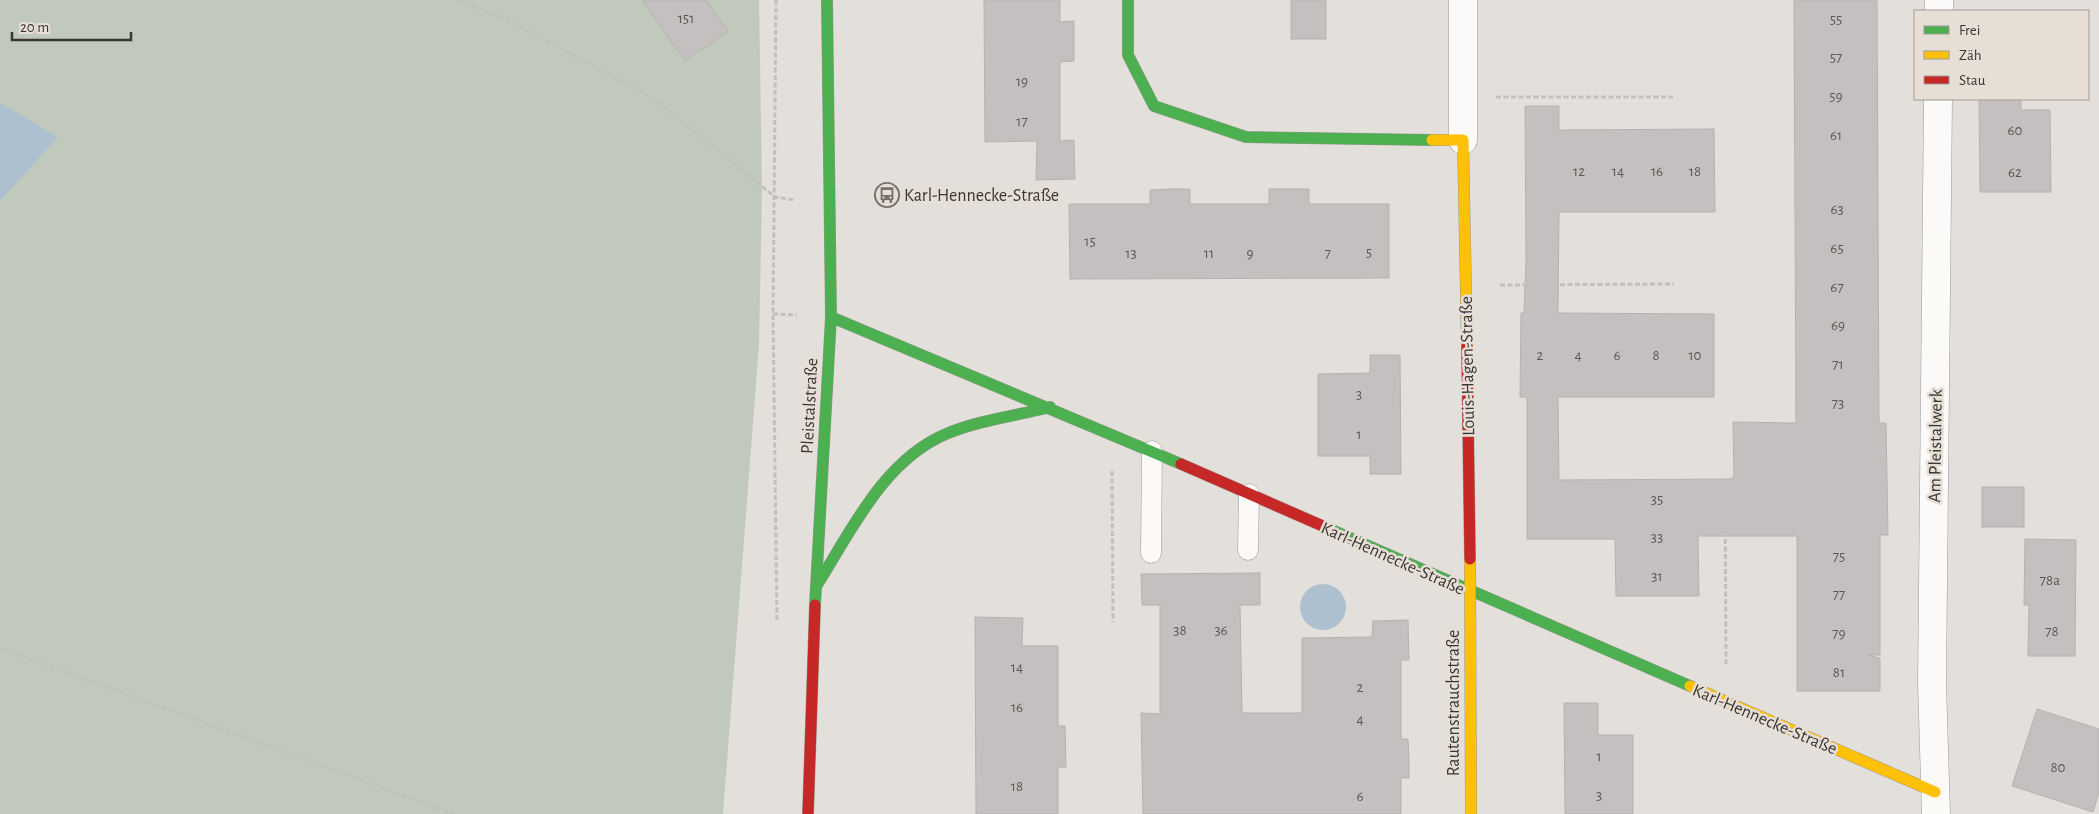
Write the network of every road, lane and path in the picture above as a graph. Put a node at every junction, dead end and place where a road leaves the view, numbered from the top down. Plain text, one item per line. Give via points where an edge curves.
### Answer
1 (457, 0) edge
2 (776, 0) edge
3 (827, 0) edge
4 (1128, 0) edge
5 (1462, 0) edge
6 (1673, 96) dead end
7 (1463, 97) junction
8 (1938, 100) edge
9 (1463, 140) junction
10 (775, 197) junction
11 (1674, 284) dead end
12 (1466, 285) junction
13 (831, 317) junction
14 (1050, 407) junction
15 (1112, 433) junction
16 (1152, 451) junction
17 (1735, 476) dead end
18 (1249, 494) junction
19 (1248, 550) dead end
20 (1151, 553) dead end
21 (816, 586) junction
22 (1471, 592) junction
23 (1112, 622) dead end
24 (778, 626) dead end
25 (0, 648) edge
26 (1726, 702) junction
27 (1935, 803) edge
28 (454, 814) edge
29 (808, 814) edge
30 (1471, 814) edge

1 - 10 path via 504,18 653,98
2 - 10 path
3 - 13 street, Pleistalstraße
4 - 9 street via 1128,55 1154,106 1246,137
5 - 7 street, Louis-Hagen-Straße
6 - 7 path
7 - 9 street, Louis-Hagen-Straße
8 - 27 street, Am Pleistalwerk via 1932,673
9 - 12 street, Louis-Hagen-Straße
10 - 24 path via 773,314
11 - 12 path
12 - 22 street, Louis-Hagen-Straße
13 - 14 street, Karl-Hennecke-Straße
13 - 21 street, Pleistalstraße
14 - 15 street, Karl-Hennecke-Straße
14 - 21 street via 945,434 908,456 884,481
15 - 16 street, Karl-Hennecke-Straße
15 - 23 path
16 - 18 street, Karl-Hennecke-Straße
16 - 20 lane
17 - 26 path via 1725,483
18 - 19 lane
18 - 22 street, Karl-Hennecke-Straße
21 - 29 street, Pleistalstraße
22 - 26 street, Karl-Hennecke-Straße
22 - 30 street, Rautenstrauchstraße
25 - 28 path
26 - 27 street, Karl-Hennecke-Straße

